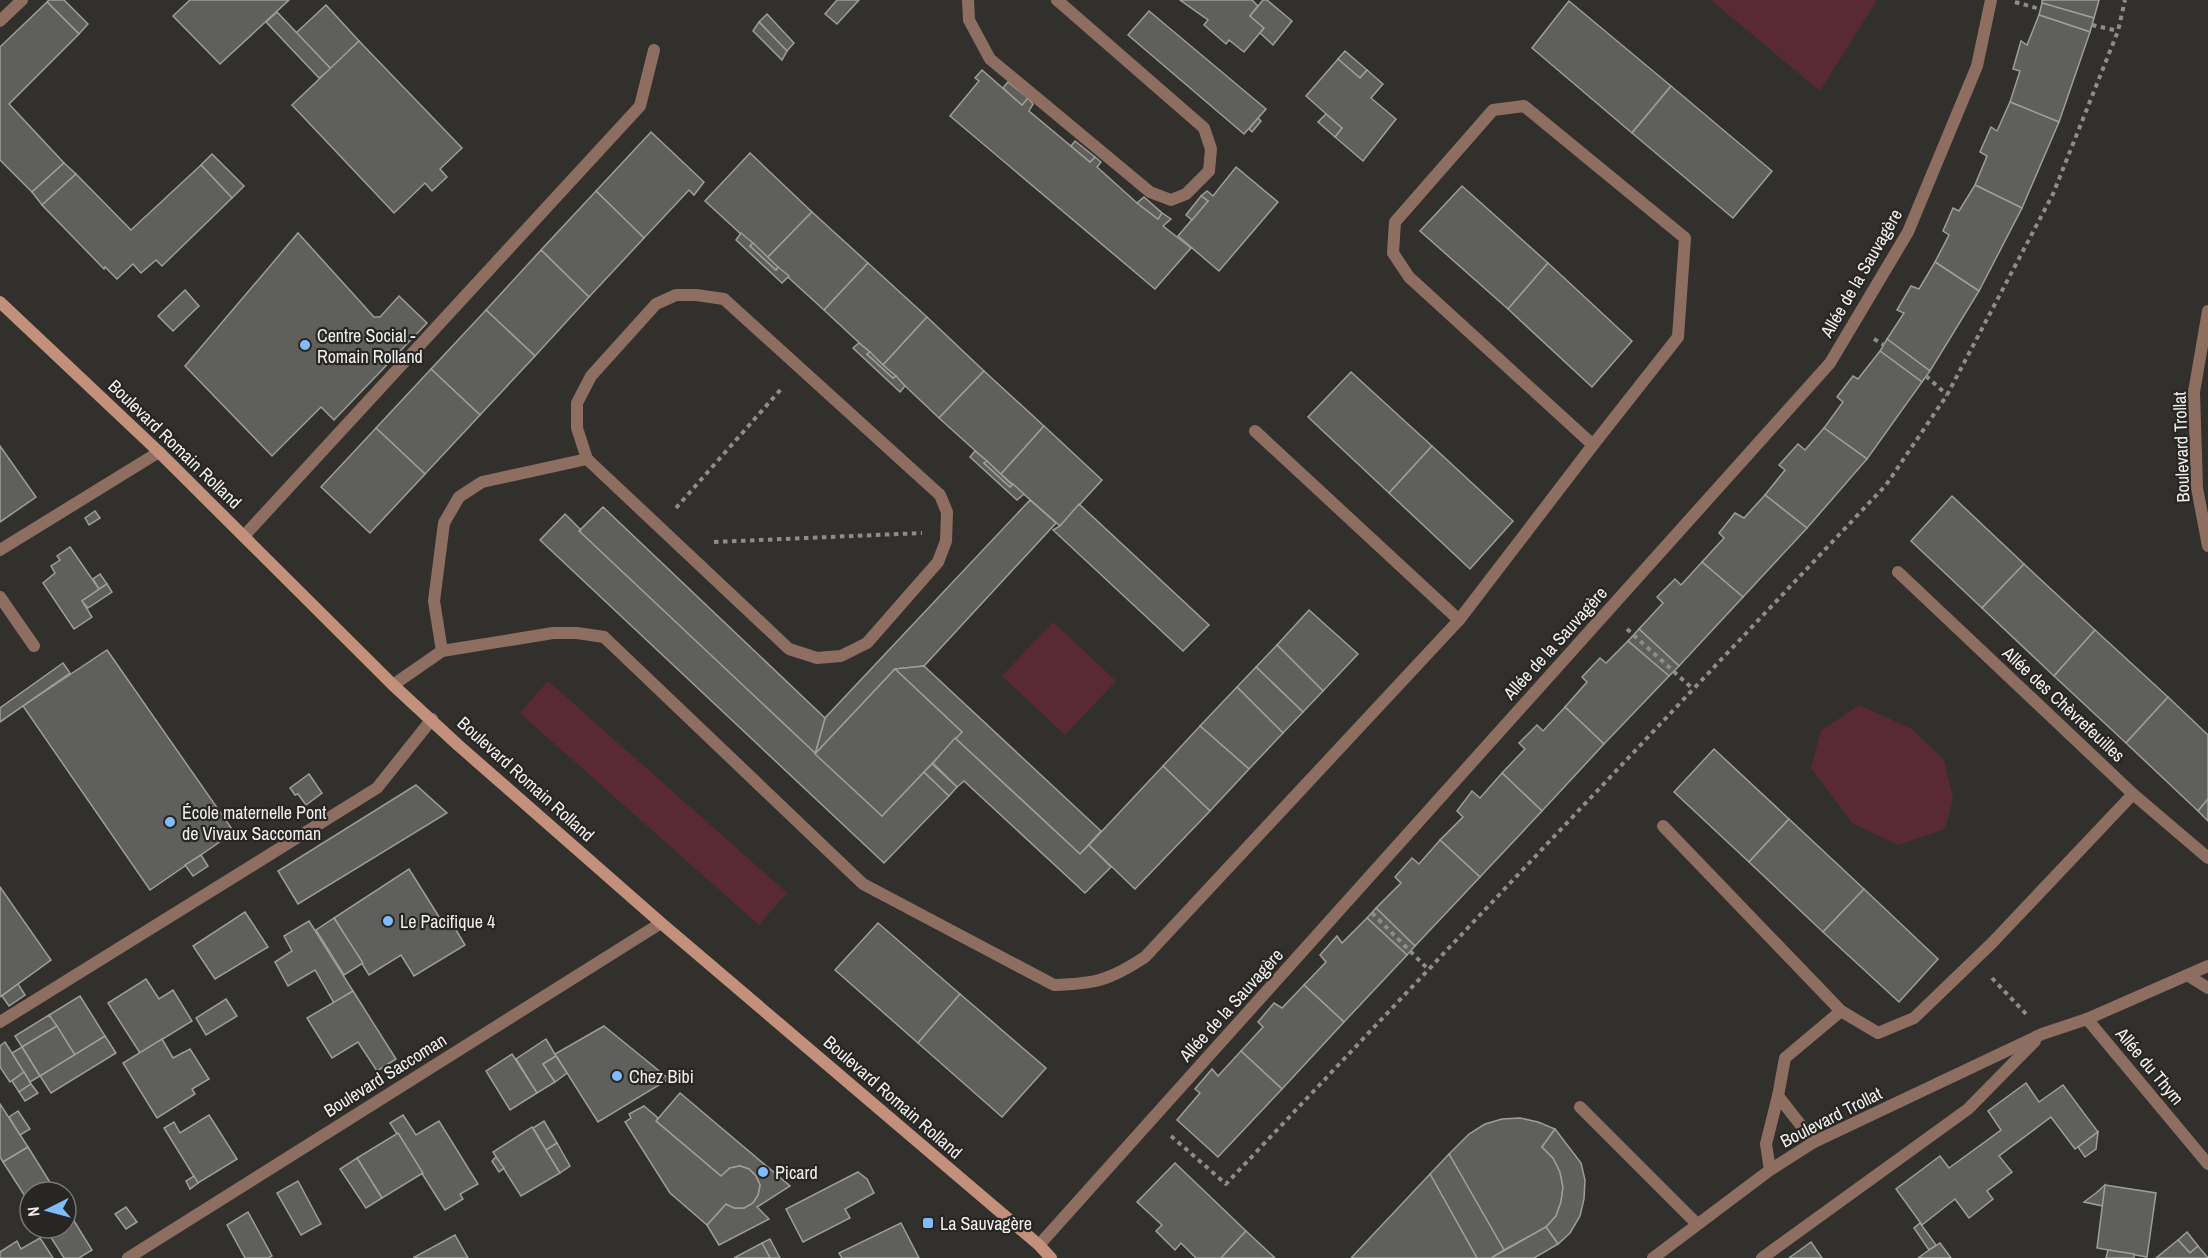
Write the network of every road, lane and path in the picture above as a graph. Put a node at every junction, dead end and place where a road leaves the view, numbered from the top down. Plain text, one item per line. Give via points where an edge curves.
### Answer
1 (22, 0) edge
2 (968, 0) edge
3 (1057, 0) edge
4 (1991, 0) edge
5 (2007, 0) edge
6 (2124, 0) edge
7 (2040, 9) dead end
8 (0, 21) edge
9 (2092, 25) dead end
10 (2118, 31) junction
11 (654, 50) dead end
12 (0, 302) edge
13 (2208, 311) edge
14 (800, 369) junction
15 (1926, 376) dead end
16 (1947, 395) junction
17 (1255, 431) dead end
18 (1593, 445) junction
19 (159, 452) junction
20 (587, 459) junction
21 (660, 527) junction
22 (946, 532) junction
23 (243, 536) junction
24 (677, 544) junction
25 (2208, 546) edge
26 (0, 550) edge
27 (1898, 573) dead end
28 (0, 597) edge
29 (1607, 612) junction
30 (1459, 620) junction
31 (34, 646) dead end
32 (442, 651) junction
33 (393, 685) junction
34 (1693, 689) junction
35 (432, 719) junction
36 (2133, 794) junction
37 (1663, 826) dead end
38 (2208, 858) edge
39 (1353, 896) junction
40 (661, 922) junction
41 (2208, 966) edge
42 (1429, 970) junction
43 (1988, 974) dead end
44 (2187, 975) junction
45 (2208, 988) edge
46 (2021, 1008) dead end
47 (1842, 1011) junction
48 (2087, 1019) junction
49 (0, 1022) edge
50 (2042, 1034) junction
51 (1778, 1096) junction
52 (1580, 1107) dead end
53 (1152, 1119) junction
54 (1814, 1142) junction
55 (2208, 1164) edge
56 (1770, 1170) junction
57 (1697, 1224) junction
58 (1039, 1245) junction
59 (128, 1258) edge
60 (1051, 1258) edge
61 (1653, 1258) edge
62 (1762, 1258) edge

1 - 8 street
2 - 3 street via 969,20 990,59 1150,192 1171,200 1186,194 1209,171 1211,149 1204,128
4 - 29 street, Allée de la Sauvagère via 1977,66 1908,232 1830,363
5 - 7 path
6 - 10 path
9 - 10 path
10 - 16 path via 2053,194
11 - 23 street via 640,106
12 - 19 main road, Boulevard Romain Rolland
13 - 25 street, Boulevard Trollat via 2194,392 2197,488
14 - 20 street via 724,299 676,295 656,304 591,376 578,403 577,428
14 - 21 path
14 - 22 street via 940,495 947,512
15 - 16 path
16 - 34 path via 1886,485
17 - 30 street
18 - 18 street via 1678,337 1685,238 1524,106 1493,110 1395,222 1393,253 1409,277
18 - 30 street
19 - 23 main road, Boulevard Romain Rolland
19 - 26 street
20 - 21 street
20 - 32 street via 482,482 459,497 444,524 434,601
21 - 24 street
22 - 24 path
22 - 24 street via 938,562 867,643 841,656 817,658 789,649
23 - 33 main road, Boulevard Romain Rolland
27 - 36 street, Allée des Chèvrefeuilles
28 - 31 street
29 - 34 path
29 - 39 street, Allée de la Sauvagère
30 - 32 street via 1144,957 1118,974 1086,984 1054,984 862,884 604,637 553,633
32 - 33 street
33 - 35 main road, Boulevard Romain Rolland
34 - 42 path
35 - 40 main road, Boulevard Romain Rolland
35 - 49 street via 377,788
36 - 38 street, Allée des Chèvrefeuilles
36 - 47 street via 1992,944 1914,1018 1878,1033
37 - 47 street
39 - 42 path
39 - 53 street, Allée de la Sauvagère
40 - 58 main road, Boulevard Romain Rolland
40 - 59 street, Boulevard Saccoman
41 - 44 street, Boulevard Trollat
42 - 53 path via 1226,1184
43 - 46 path
44 - 45 street
44 - 48 street, Boulevard Trollat
47 - 51 street via 1785,1058
48 - 50 street, Boulevard Trollat
48 - 55 street, Allée du Thym
50 - 54 street, Boulevard Trollat
50 - 62 street, Boulevard Trollat via 1968,1109
51 - 54 street
51 - 56 street via 1766,1144
52 - 57 street
53 - 58 street, Allée de la Sauvagère
54 - 56 street, Boulevard Trollat
56 - 57 street, Boulevard Trollat
57 - 61 street, Boulevard Trollat
58 - 60 main road, Boulevard Romain Rolland

